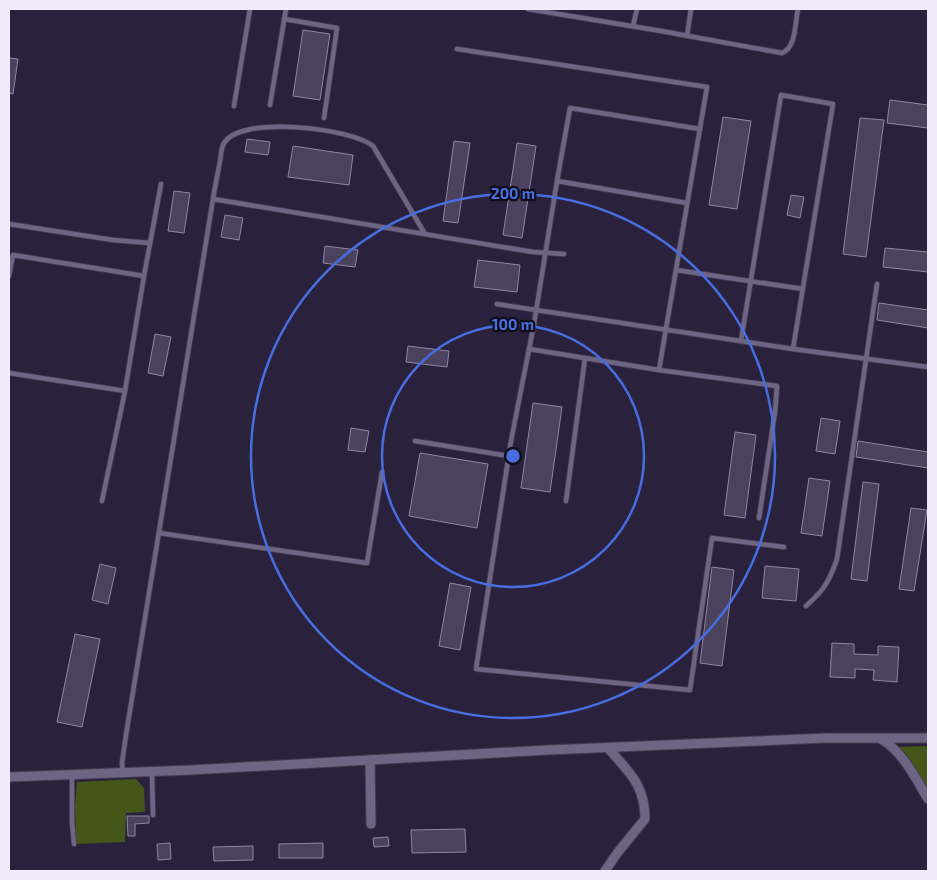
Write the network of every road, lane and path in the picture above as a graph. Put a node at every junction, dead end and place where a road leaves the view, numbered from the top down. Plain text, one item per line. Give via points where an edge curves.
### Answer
1 (250, 9) edge
2 (286, 9) edge
3 (528, 9) edge
4 (572, 9) edge
5 (636, 9) edge
6 (691, 9) edge
7 (798, 9) edge
8 (571, 16) junction
9 (284, 19) junction
10 (633, 26) junction
11 (687, 36) junction
12 (457, 49) dead end
13 (270, 105) dead end
14 (234, 106) dead end
15 (324, 118) dead end
16 (700, 130) junction
17 (557, 181) junction
18 (161, 184) dead end
19 (213, 199) junction
20 (687, 203) junction
21 (9, 224) edge
22 (424, 234) junction
23 (150, 243) junction
24 (546, 252) junction
25 (564, 254) dead end
26 (676, 270) junction
27 (9, 276) edge
28 (144, 276) junction
29 (751, 282) junction
30 (877, 284) dead end
31 (803, 289) junction
32 (497, 304) dead end
33 (537, 309) junction
34 (666, 329) junction
35 (741, 341) junction
36 (529, 349) junction
37 (793, 349) junction
38 (585, 358) junction
39 (867, 360) junction
40 (928, 367) edge
41 (659, 370) junction
42 (9, 373) edge
43 (125, 391) junction
44 (415, 441) dead end
45 (509, 456) junction
46 (382, 472) dead end
47 (102, 501) dead end
48 (566, 501) dead end
49 (759, 518) dead end
50 (159, 533) junction
51 (784, 547) dead end
52 (806, 606) dead end
53 (928, 738) edge
54 (881, 739) junction
55 (608, 748) junction
56 (370, 760) junction
57 (152, 771) junction
58 (123, 772) junction
59 (72, 774) junction
60 (9, 777) edge
61 (928, 799) edge
62 (153, 815) dead end
63 (371, 824) dead end
64 (74, 844) dead end
65 (605, 871) edge

1 - 14 lane
2 - 9 lane
3 - 8 lane
4 - 8 lane
5 - 10 lane
6 - 11 lane
7 - 11 lane via 792,44 788,51 782,53
8 - 10 lane
9 - 13 lane
9 - 15 lane via 337,28
10 - 11 lane
12 - 16 lane via 707,87
16 - 17 lane via 570,108
16 - 20 lane
17 - 20 lane
17 - 24 lane
18 - 23 lane
19 - 22 lane
19 - 22 lane via 223,145 230,137 256,128 296,127 343,133 373,146
19 - 50 lane
20 - 26 lane
21 - 23 lane
22 - 24 lane
23 - 28 lane
24 - 25 lane
24 - 33 lane
26 - 29 lane
26 - 34 lane
27 - 28 lane via 13,255
28 - 43 lane
29 - 31 lane
29 - 31 lane via 781,95 833,104
29 - 35 lane
30 - 39 lane
31 - 37 lane
32 - 33 lane
33 - 34 lane
33 - 36 lane
34 - 35 lane
34 - 41 lane
35 - 37 lane
36 - 38 lane
36 - 45 lane
37 - 39 lane
38 - 41 lane
38 - 48 lane
39 - 40 lane
39 - 52 lane via 836,559 830,579
41 - 49 lane via 777,386
42 - 43 lane
43 - 47 lane
44 - 45 lane
45 - 51 lane via 476,669 690,690 712,538
46 - 50 lane via 367,563
50 - 58 lane via 126,735
53 - 54 street
54 - 55 street via 827,738
54 - 61 street via 892,745 902,757
55 - 56 street
55 - 65 street via 639,787 645,820
56 - 57 street
56 - 63 street
57 - 58 street
57 - 62 lane
58 - 59 street
59 - 60 street
59 - 64 lane

